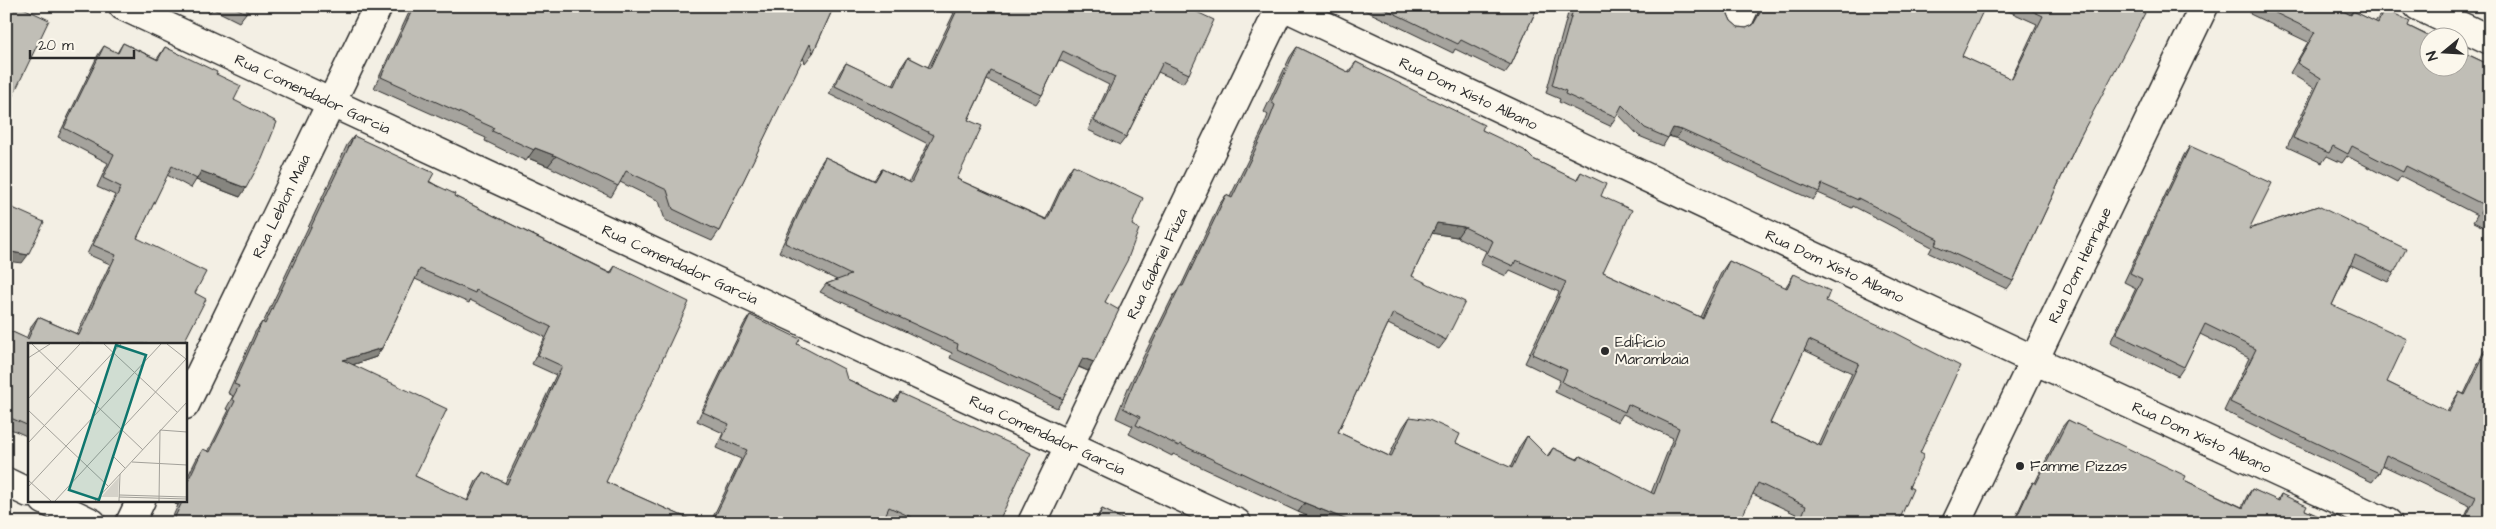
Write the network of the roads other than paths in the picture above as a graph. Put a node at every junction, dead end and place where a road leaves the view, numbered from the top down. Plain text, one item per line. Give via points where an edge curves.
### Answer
1 (122, 6) edge
2 (378, 6) edge
3 (1282, 6) edge
4 (2204, 6) edge
5 (2418, 6) edge
6 (2490, 40) edge
7 (333, 103) junction
8 (2034, 360) junction
9 (186, 403) edge
10 (1069, 447) junction
11 (6, 482) edge
12 (28, 493) edge
13 (48, 502) edge
14 (140, 502) edge
15 (92, 523) edge
16 (130, 523) edge
17 (1032, 523) edge
18 (1237, 523) edge
19 (1956, 523) edge
20 (2388, 523) edge

1 - 7 street, Rua Comendador Garcia
2 - 7 street, Rua Leblon Maia
3 - 8 street, Rua Dom Xisto Albano
3 - 10 street, Rua Gabriel Fiúza
4 - 8 street, Rua Dom Henrique
5 - 6 street
7 - 9 street, Rua Leblon Maia
7 - 10 street, Rua Comendador Garcia
8 - 19 street, Rua Dom Henrique
8 - 20 street, Rua Dom Xisto Albano
10 - 17 street, Rua Gabriel Fiúza
10 - 18 street, Rua Comendador Garcia
11 - 12 street
13 - 15 street
14 - 16 street

